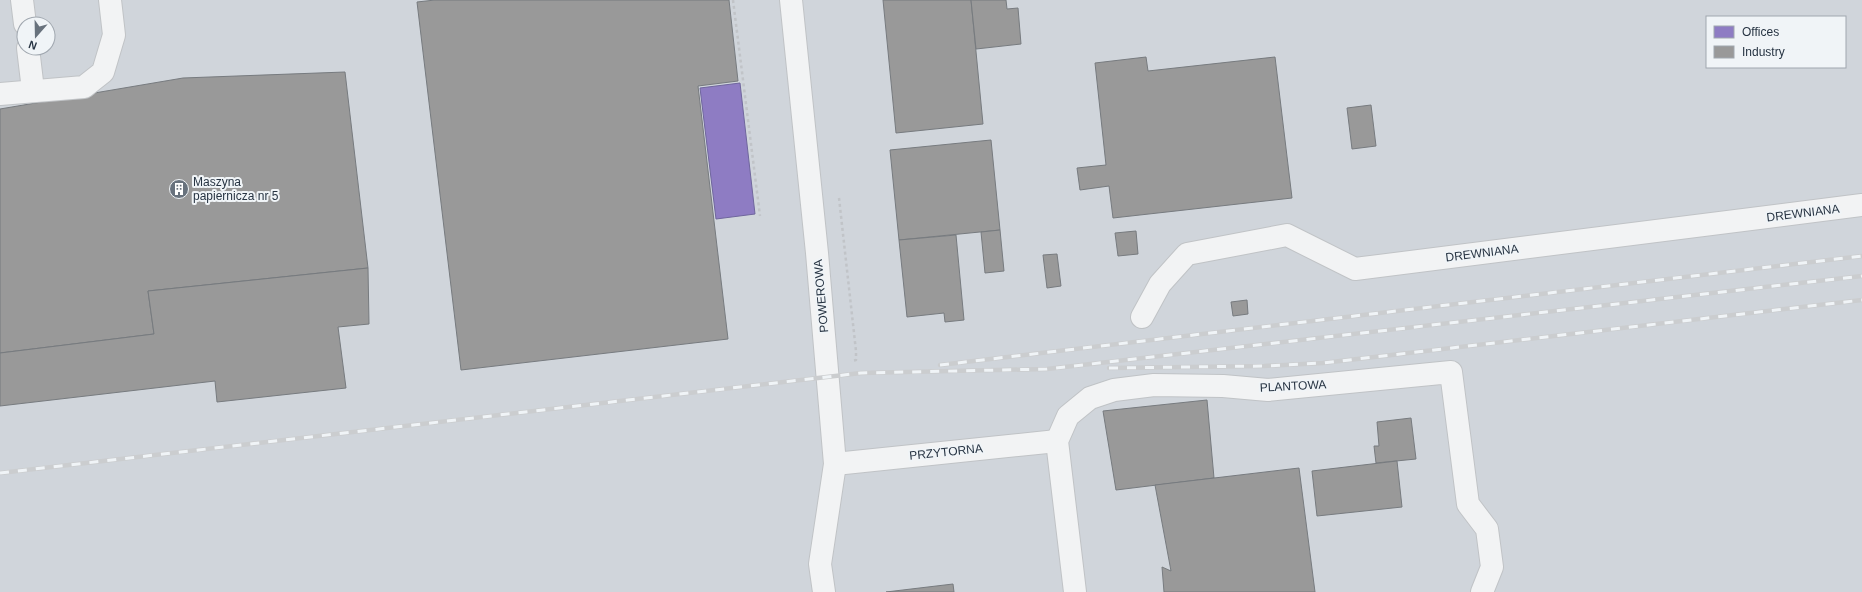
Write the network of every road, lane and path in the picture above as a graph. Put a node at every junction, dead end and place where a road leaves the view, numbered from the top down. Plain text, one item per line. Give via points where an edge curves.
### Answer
1 (22, 0) edge
2 (110, 0) edge
3 (733, 0) edge
4 (790, 0) edge
5 (24, 16) edge
6 (29, 56) edge
7 (33, 90) junction
8 (0, 94) edge
9 (1862, 205) edge
10 (760, 216) dead end
11 (1142, 318) dead end
12 (1057, 441) junction
13 (835, 464) junction
14 (824, 592) edge
15 (1075, 592) edge
16 (1482, 592) edge

1 - 5 lane
2 - 7 lane via 114,35 103,72 84,88
3 - 10 path
4 - 13 lane, POWEROWA via 817,253
6 - 7 lane
7 - 8 lane
9 - 11 lane, DREWNIANA via 1355,269 1287,236 1187,254 1160,284
12 - 13 lane, PRZYTORNA
12 - 15 lane
12 - 16 lane, PLANTOWA via 1068,416 1090,398 1114,390 1154,385 1223,386 1268,390 1451,372 1468,504 1487,529 1492,567
13 - 14 lane, POWEROWA via 820,564

